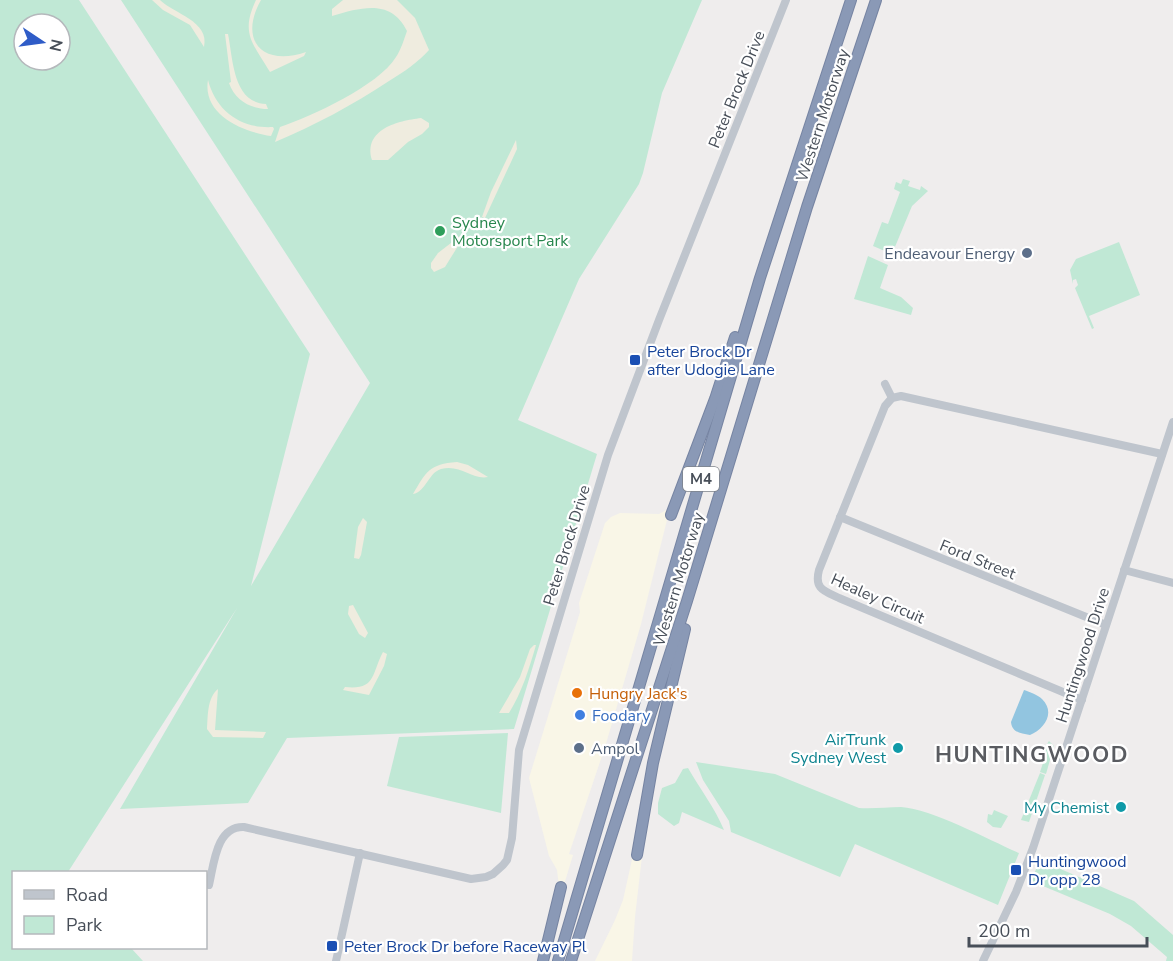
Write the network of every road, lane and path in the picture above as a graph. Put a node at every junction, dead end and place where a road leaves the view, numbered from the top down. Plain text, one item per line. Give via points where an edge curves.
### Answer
1 (786, 0) edge
2 (851, 0) edge
3 (876, 0) edge
4 (760, 278) junction
5 (885, 384) dead end
6 (892, 398) junction
7 (1173, 422) edge
8 (1162, 454) junction
9 (671, 515) dead end
10 (840, 517) junction
11 (1124, 570) junction
12 (1173, 583) edge
13 (687, 601) junction
14 (1106, 625) junction
15 (1082, 700) junction
16 (360, 853) junction
17 (637, 855) dead end
18 (209, 885) dead end
19 (561, 887) dead end
20 (336, 961) edge
21 (543, 961) edge
22 (558, 961) edge
23 (572, 961) edge
24 (983, 961) edge

1 - 16 street, Peter Brock Drive via 608,455 519,750 507,860 493,874 471,879
2 - 4 highway, Western Motorway / M4
3 - 13 highway, Western Motorway / M4 via 804,217
4 - 9 highway
4 - 22 highway, Western Motorway / M4
5 - 6 street
6 - 8 street via 901,396
6 - 10 street, Healey Circuit via 885,406
7 - 8 street, Huntingwood Drive
8 - 11 street, Huntingwood Drive
10 - 14 street, Ford Street
10 - 15 street, Healey Circuit via 816,579 822,589
11 - 12 street
11 - 14 street, Huntingwood Drive
13 - 17 highway via 691,607 653,763
13 - 23 highway, Western Motorway / M4
14 - 15 street, Huntingwood Drive
15 - 24 street, Huntingwood Drive via 1028,863
16 - 18 street, Peter Brock Drive via 237,826 220,842
16 - 20 street
19 - 21 highway

